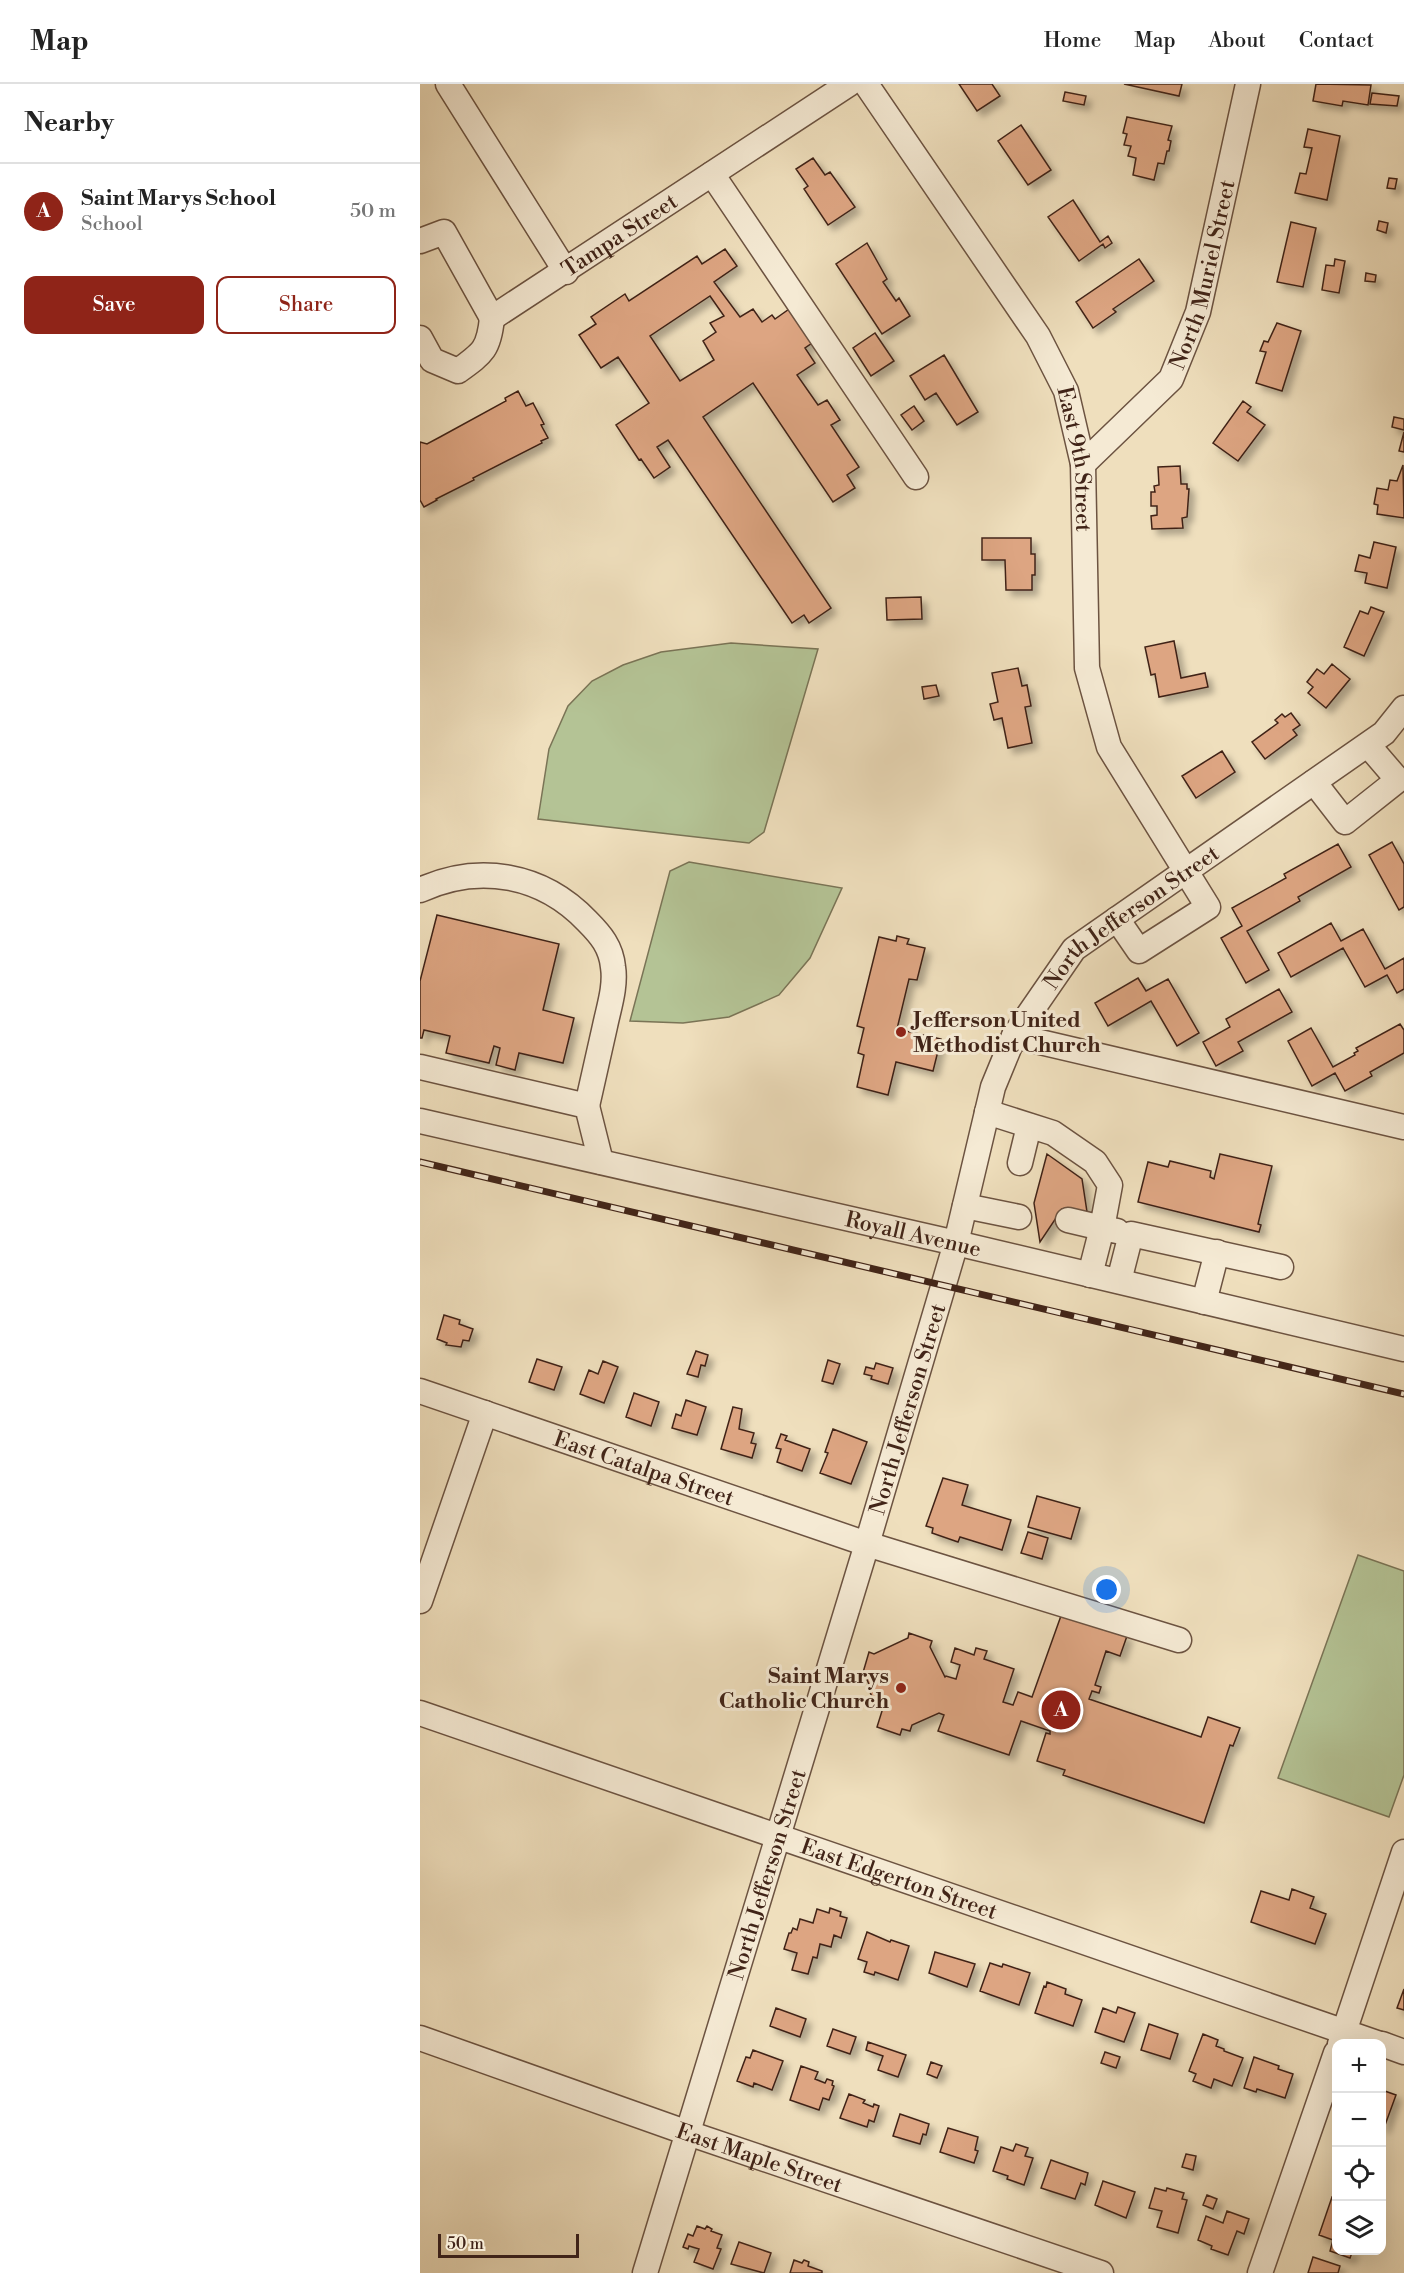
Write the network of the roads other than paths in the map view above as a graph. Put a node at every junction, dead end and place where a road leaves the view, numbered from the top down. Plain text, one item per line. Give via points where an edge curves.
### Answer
1 (448, 84) edge
2 (849, 84) edge
3 (866, 84) edge
4 (1248, 84) edge
5 (712, 174) junction
6 (420, 241) edge
7 (566, 272) junction
8 (492, 318) junction
9 (420, 338) edge
10 (1083, 464) junction
11 (915, 477) dead end
12 (1404, 708) edge
13 (1368, 745) junction
14 (1314, 782) junction
15 (1185, 872) junction
16 (420, 890) edge
17 (1116, 919) junction
18 (1014, 1036) junction
19 (420, 1067) edge
20 (587, 1106) junction
21 (987, 1113) junction
22 (420, 1121) edge
23 (1029, 1126) junction
24 (1404, 1127) edge
25 (602, 1162) junction
26 (1020, 1163) dead end
27 (965, 1206) junction
28 (1019, 1217) dead end
29 (1068, 1220) dead end
30 (1102, 1228) junction
31 (1131, 1234) junction
32 (956, 1243) junction
33 (1217, 1252) junction
34 (1281, 1267) dead end
35 (1090, 1275) junction
36 (1119, 1281) junction
37 (1204, 1302) junction
38 (1404, 1349) edge
39 (420, 1391) edge
40 (485, 1413) junction
41 (867, 1544) junction
42 (420, 1601) edge
43 (1179, 1640) dead end
44 (420, 1713) edge
45 (778, 1837) junction
46 (1404, 1852) edge
47 (1342, 2037) edge
48 (420, 2038) edge
49 (1386, 2046) edge
50 (1404, 2052) edge
51 (1332, 2066) edge
52 (688, 2133) junction
53 (645, 2273) edge
54 (1101, 2273) edge
55 (1260, 2273) edge

1 - 7 street
2 - 5 street, Tampa Street
3 - 10 street, East 9th Street via 1038,336 1066,392
4 - 10 street, North Muriel Street via 1198,312 1171,379
5 - 7 street, Tampa Street
5 - 11 street
6 - 8 street via 444,232
7 - 8 street, Tampa Street
8 - 9 street via 490,338 480,355 458,370 432,360
10 - 15 street, East 9th Street via 1087,668 1109,747
12 - 13 street, North Jefferson Street via 1384,733
13 - 14 street, North Jefferson Street
13 - 14 street via 1398,780 1345,822
14 - 15 street, North Jefferson Street
15 - 17 street, North Jefferson Street
15 - 17 street, East 9th Street via 1208,907 1139,951
16 - 20 street via 458,878 480,876 531,882 564,900 599,933 610,950 614,969 612,995
17 - 18 street, North Jefferson Street via 1074,949
18 - 21 street, North Jefferson Street
18 - 24 street
19 - 20 street
20 - 25 street
21 - 23 street
21 - 27 street, North Jefferson Street
22 - 25 street, Royall Avenue
23 - 26 street
23 - 30 street via 1053,1133 1095,1162 1110,1185
25 - 32 street, Royall Avenue
27 - 28 street
27 - 32 street, North Jefferson Street
29 - 30 street
30 - 31 street
30 - 35 street
31 - 33 street
31 - 36 street
32 - 35 street, Royall Avenue
32 - 41 street, North Jefferson Street
33 - 34 street
33 - 37 street
35 - 36 street, Royall Avenue
36 - 37 street, Royall Avenue
37 - 38 street, Royall Avenue
39 - 40 street, East Catalpa Street
40 - 41 street, East Catalpa Street
40 - 42 street
41 - 43 street, East Catalpa Street
41 - 45 street, North Jefferson Street
44 - 45 street, East Edgerton Street
45 - 47 street, East Edgerton Street
45 - 52 street, North Jefferson Street
46 - 47 street
48 - 52 street, East Maple Street
49 - 50 street, East Edgerton Street
51 - 55 street
52 - 53 street, North Jefferson Street
52 - 54 street, East Maple Street

